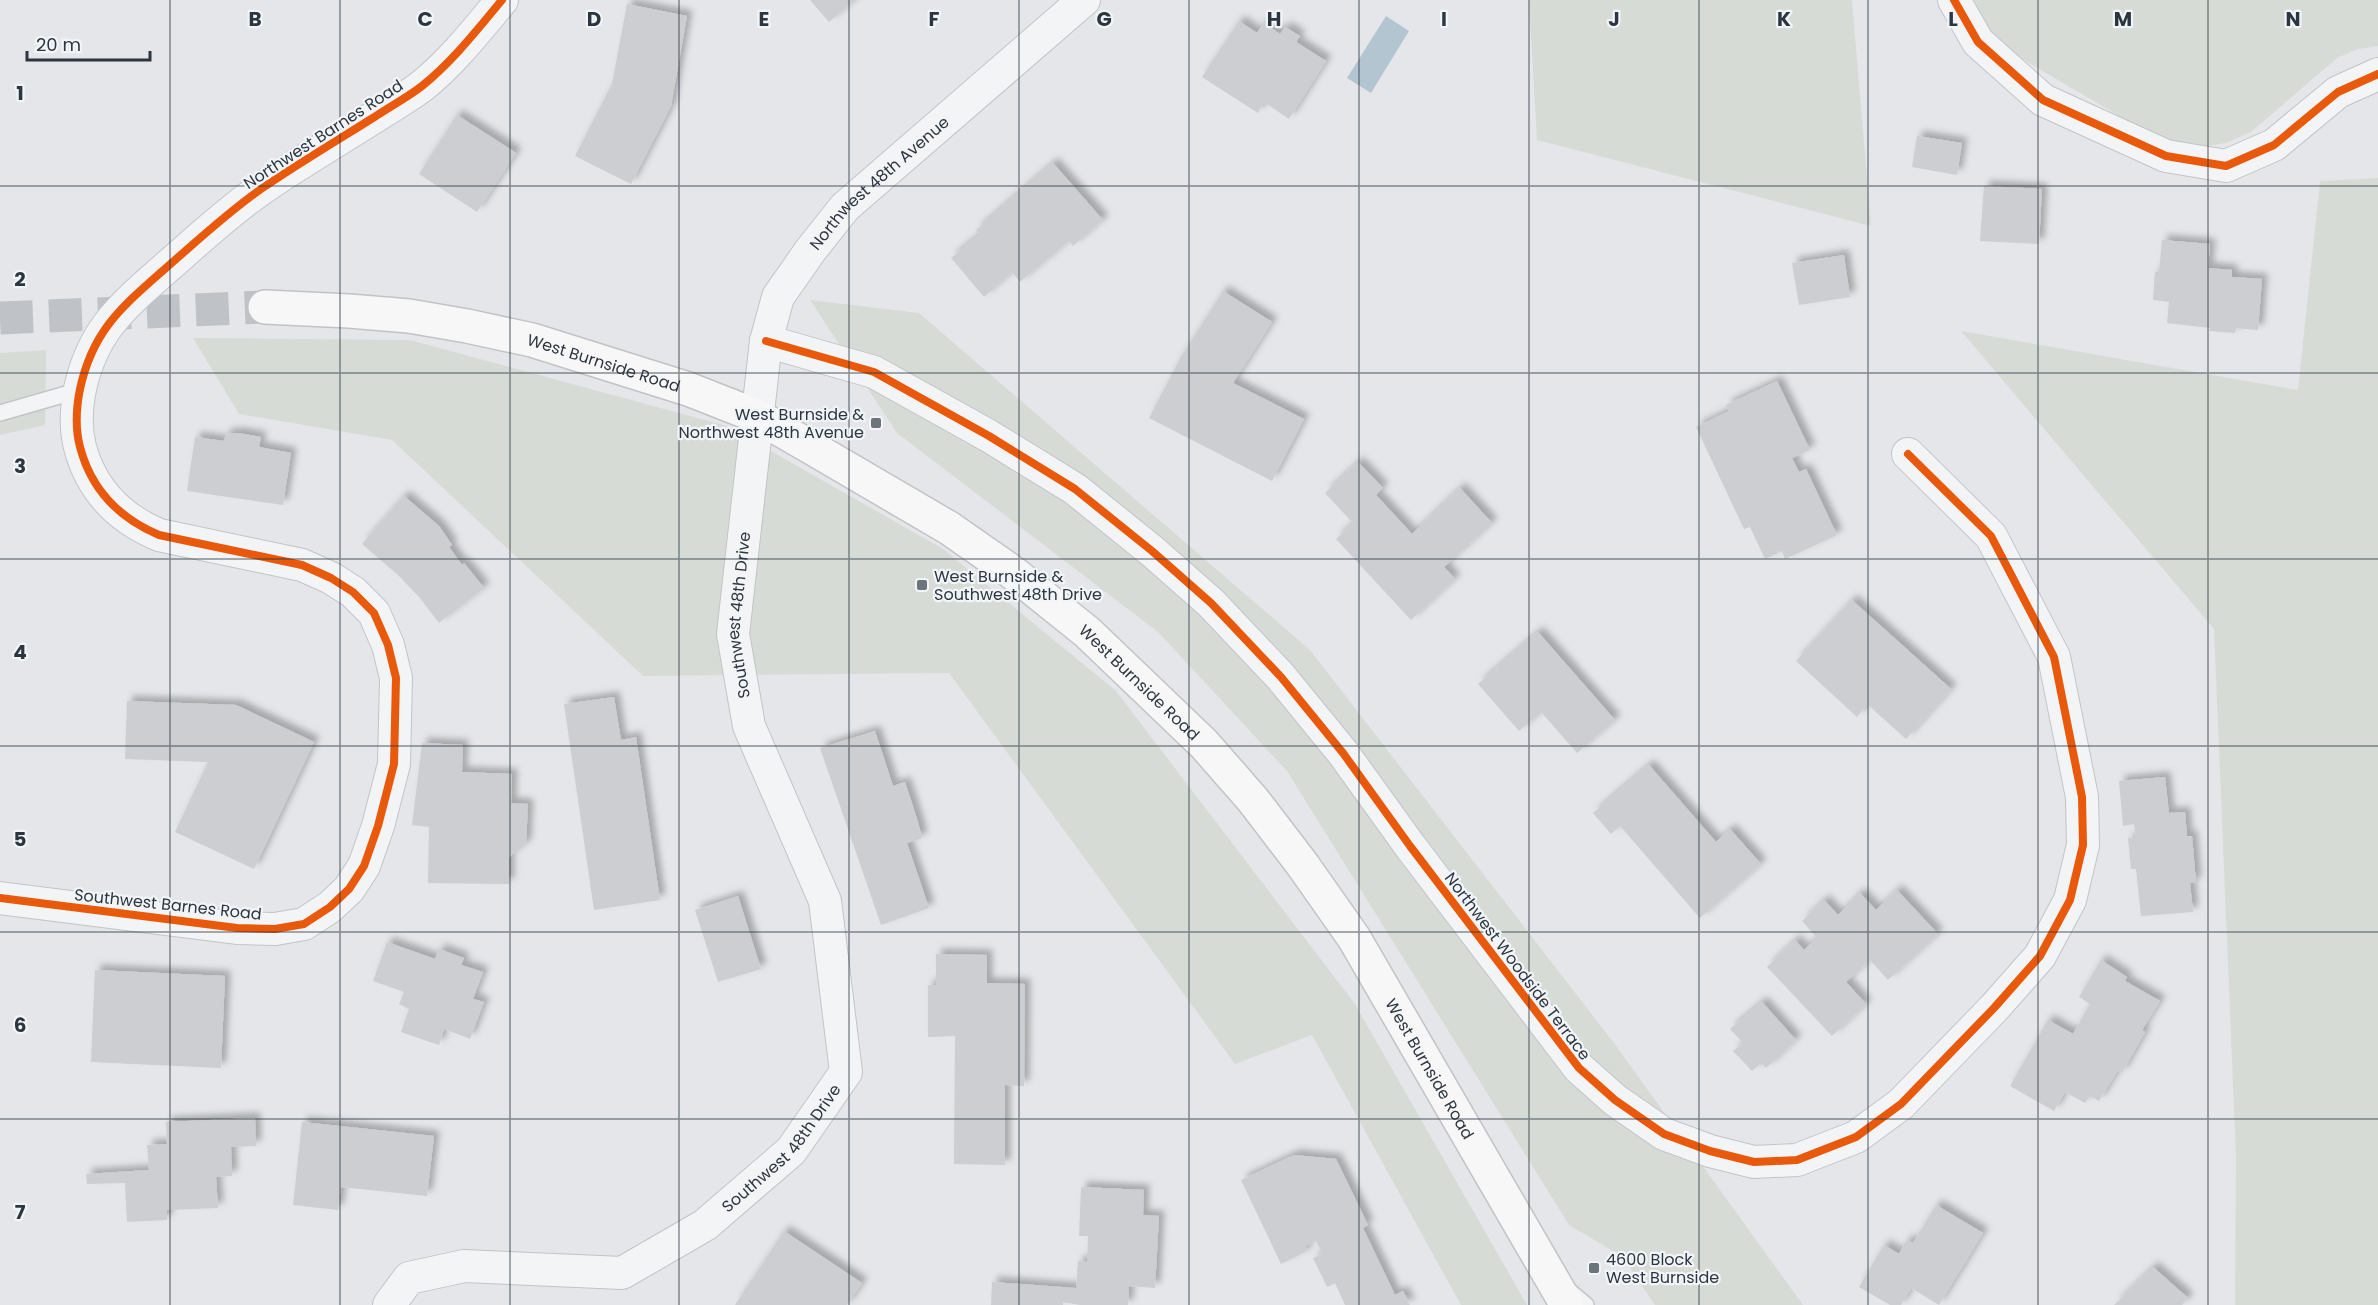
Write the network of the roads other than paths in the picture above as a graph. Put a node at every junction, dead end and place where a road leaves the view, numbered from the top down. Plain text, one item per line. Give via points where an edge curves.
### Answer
1 (502, 0) edge
2 (1084, 0) edge
3 (1954, 0) edge
4 (2378, 74) edge
5 (123, 306) joint
6 (265, 307) tunnel mouth
7 (766, 341) junction
8 (80, 390) junction
9 (0, 413) edge
10 (757, 416) junction
11 (1908, 454) dead end
12 (0, 898) edge
13 (1549, 1273) junction
14 (389, 1305) edge
15 (1567, 1305) edge
16 (1586, 1305) edge

1 - 5 street, Northwest Barnes Road via 457,53 421,86 224,216
2 - 7 street, Northwest 48th Avenue via 845,207 778,297
3 - 4 street via 1978,42 2043,100 2166,156 2226,166 2274,145 2338,92
5 - 8 street, Southwest Barnes Road via 93,345
6 - 10 main road, West Burnside Road via 409,316 532,340 688,389
7 - 10 street, Northwest 48th Avenue
7 - 11 street, Northwest Woodside Terrace via 874,372 1076,489 1152,551 1211,603 1295,694 1579,1068 1615,1100 1664,1134 1755,1162 1797,1160 1856,1137 1901,1104 2040,956 2070,900 2080,856 2082,797 2054,657 1991,536
8 - 9 lane
8 - 12 street, Southwest Barnes Road via 76,404 78,437 85,466 108,501 124,515 159,535 302,565 353,592 374,613 388,645 396,678 394,764 364,866 343,895 304,924 237,928
10 - 13 main road, West Burnside Road via 949,528 1012,572 1087,632 1204,744 1295,855 1354,938
10 - 14 street, Southwest 48th Drive via 733,634 749,726 825,901 846,1072 791,1151 705,1225 622,1273 464,1266 409,1278
13 - 15 main road, West Burnside Road
13 - 16 lane

